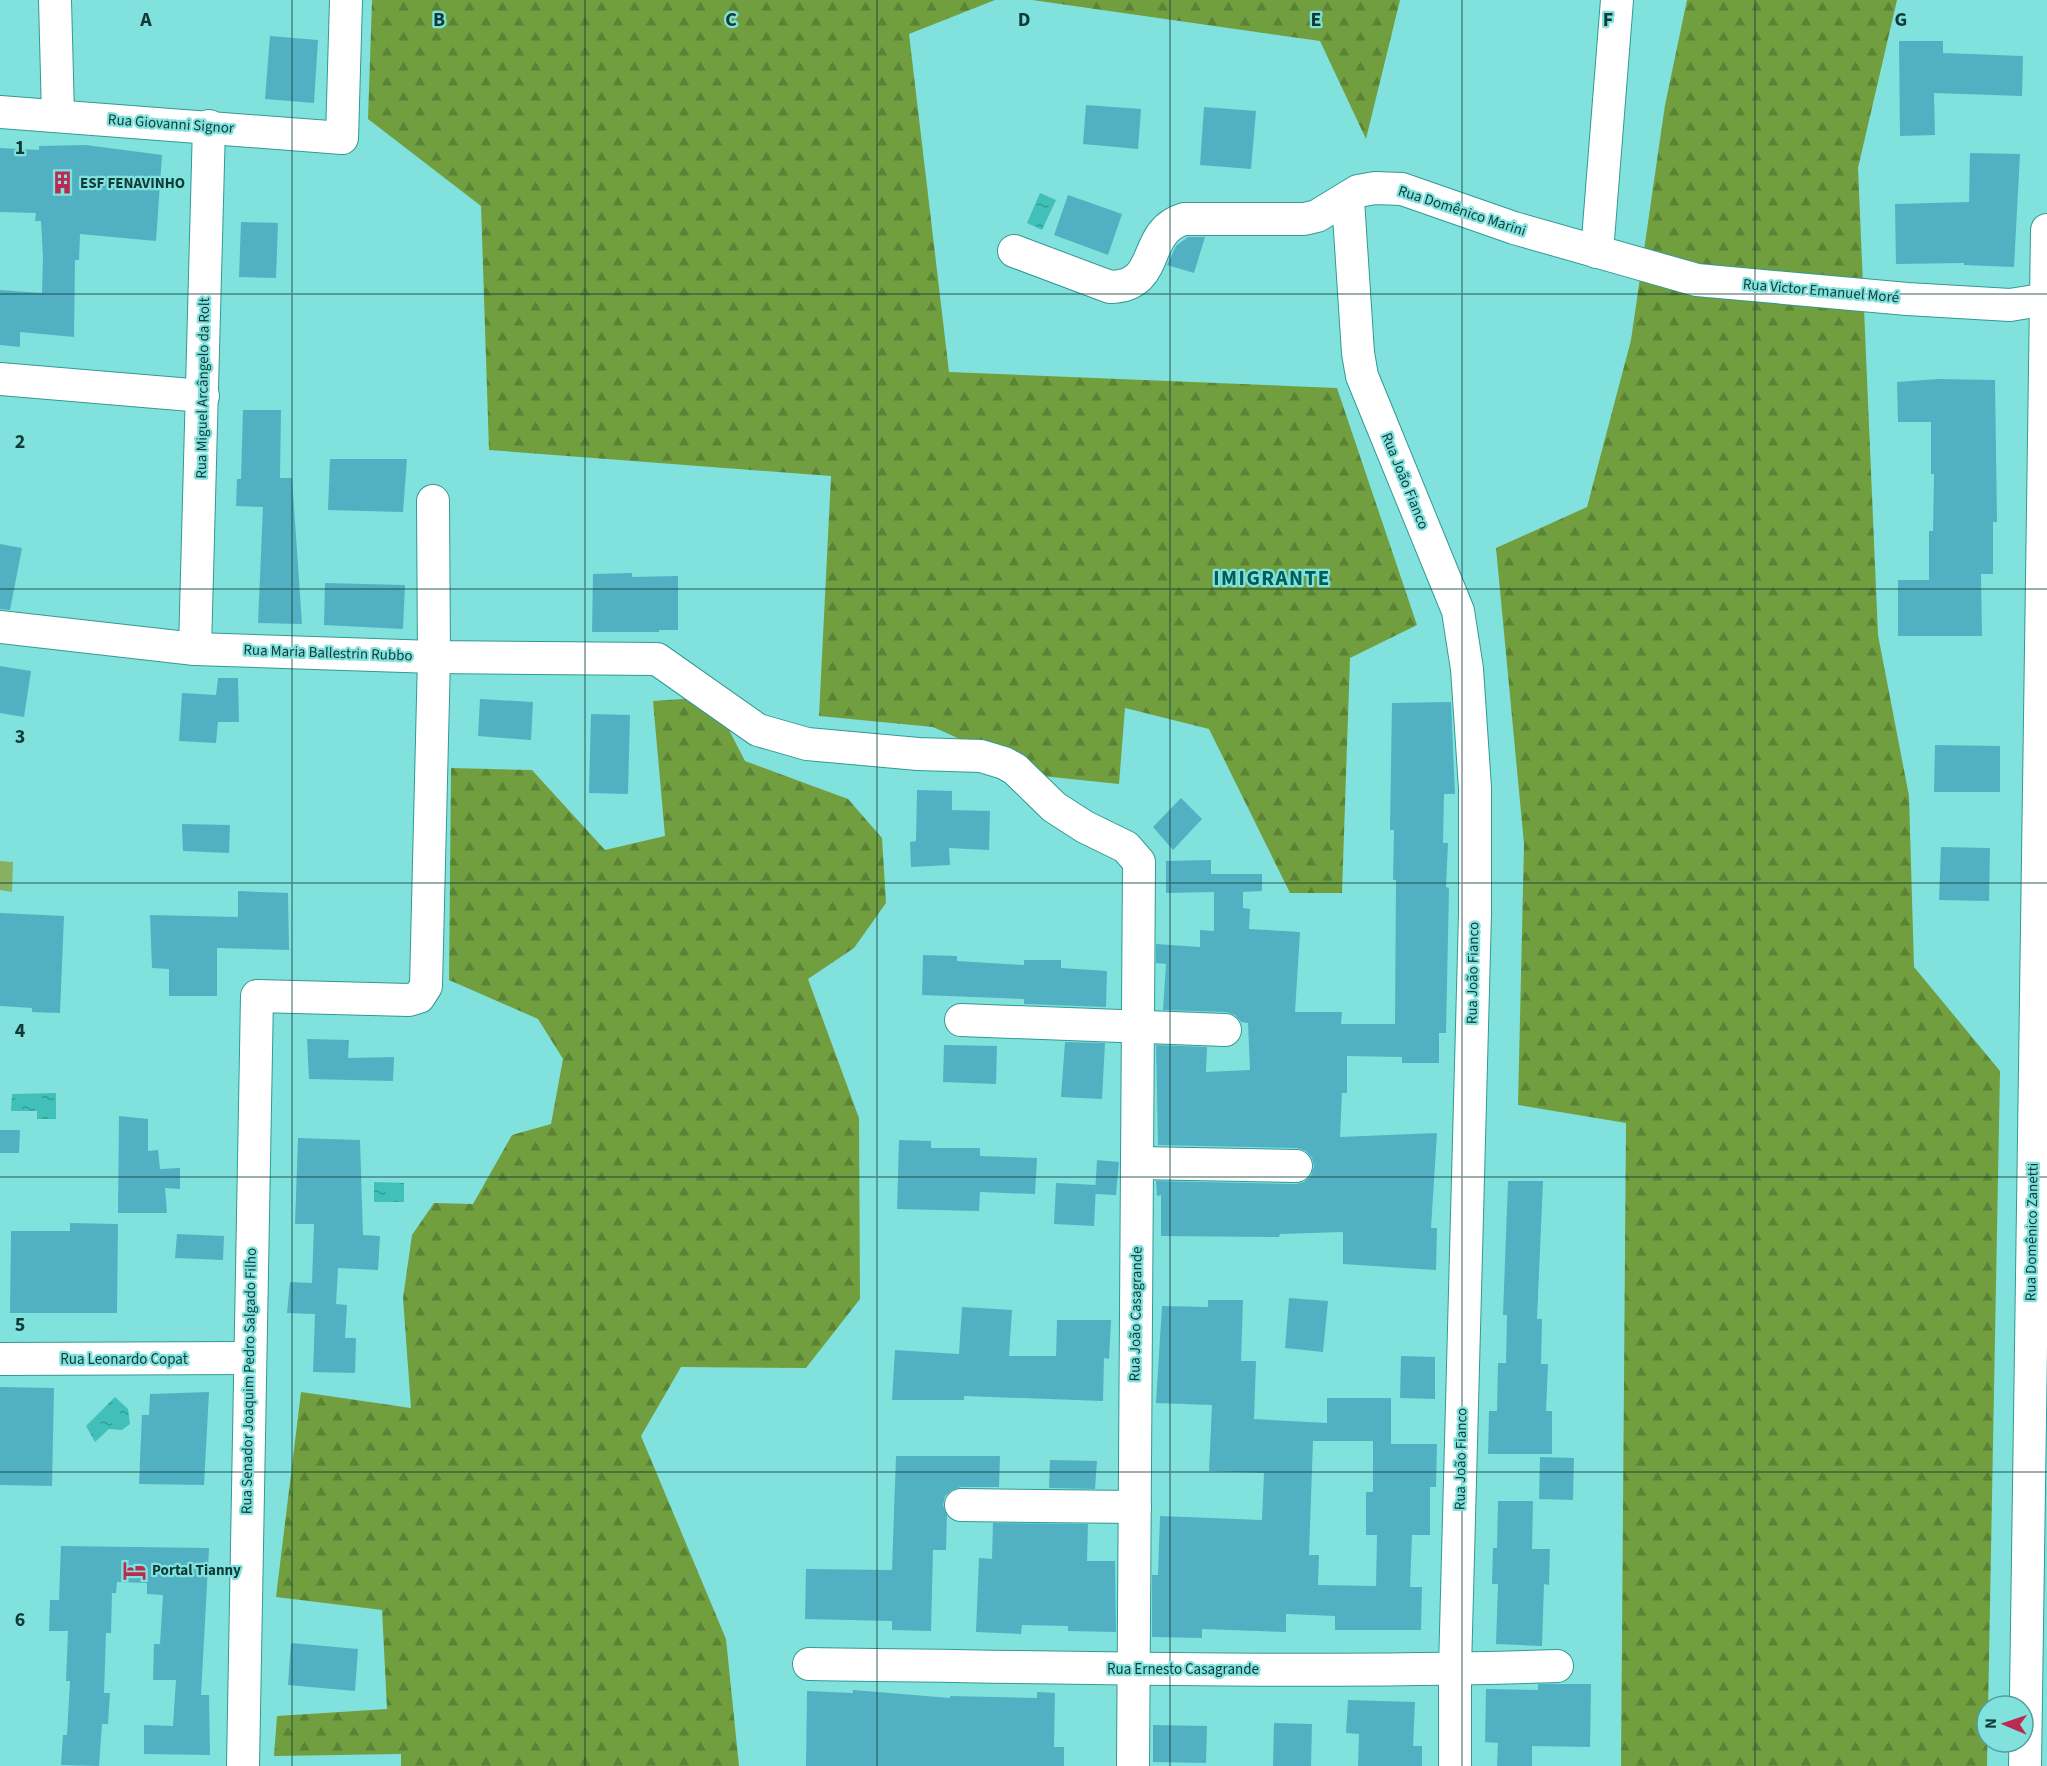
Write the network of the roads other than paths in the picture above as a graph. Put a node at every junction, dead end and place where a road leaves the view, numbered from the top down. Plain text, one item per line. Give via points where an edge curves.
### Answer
1 (55, 0) edge
2 (346, 0) edge
3 (1617, 0) edge
4 (0, 112) edge
5 (58, 115) junction
6 (209, 126) junction
7 (1347, 200) junction
8 (2047, 230) edge
9 (1014, 251) dead end
10 (1598, 252) junction
11 (2046, 299) edge
12 (0, 379) edge
13 (203, 396) junction
14 (433, 501) dead end
15 (0, 627) edge
16 (195, 649) junction
17 (434, 657) junction
18 (2043, 824) edge
19 (1139, 862) joint
20 (961, 1020) dead end
21 (1139, 1028) junction
22 (1225, 1030) dead end
23 (1138, 1163) junction
24 (1296, 1166) dead end
25 (249, 1358) junction
26 (0, 1359) edge
27 (960, 1505) dead end
28 (1135, 1507) junction
29 (2037, 1511) edge
30 (809, 1664) dead end
31 (1557, 1666) dead end
32 (1134, 1669) junction
33 (1455, 1669) junction
34 (243, 1766) edge
35 (1133, 1766) edge
36 (1455, 1766) edge
37 (2025, 1766) edge

1 - 5 street
2 - 6 street, Rua Giovanni Signor via 342,138
3 - 10 street
4 - 5 street, Rua Giovanni Signor
5 - 6 street, Rua Giovanni Signor
6 - 13 street, Rua Miguel Arcângelo da Rolt
7 - 9 street, Rua Domênico Marini via 1304,219 1172,222 1162,231 1140,278 1121,287 1110,287
7 - 10 street, Rua Domênico Marini via 1358,192 1375,188 1402,189
7 - 33 street, Rua João Fianco via 1362,376 1458,611 1468,681 1475,788 1475,902
8 - 11 street, Rua Domênico Zanetti
10 - 11 street, Rua Victor Emanuel Moré via 1697,280 2010,305
11 - 18 street, Rua Domênico Zanetti
12 - 13 street
13 - 16 street, Rua Miguel Arcângelo da Rolt
14 - 17 street
15 - 16 street, Rua Maria Ballestrin Rubbo
16 - 17 street, Rua Maria Ballestrin Rubbo
17 - 19 street, Rua Maria Ballestrin Rubbo via 657,659 758,730 777,736 807,744 981,756 1004,762 1054,807 1126,847
17 - 25 street, Rua Senador Joaquim Pedro Salgado Filho via 426,986 409,1000 257,996
18 - 29 street, Rua Domênico Zanetti
19 - 21 street, Rua João Casagrande
20 - 21 street
21 - 22 street
21 - 23 street, Rua João Casagrande
23 - 24 street
23 - 28 street, Rua João Casagrande
25 - 26 street, Rua Leonardo Copat
25 - 34 street, Rua Senador Joaquim Pedro Salgado Filho
27 - 28 street
28 - 32 street, Rua João Casagrande
29 - 37 street, Rua Domênico Zanetti
30 - 32 street, Rua Ernesto Casagrande
31 - 33 street, Rua Ernesto Casagrande
32 - 33 street, Rua Ernesto Casagrande
32 - 35 street, Rua João Casagrande
33 - 36 street, Rua João Fianco

